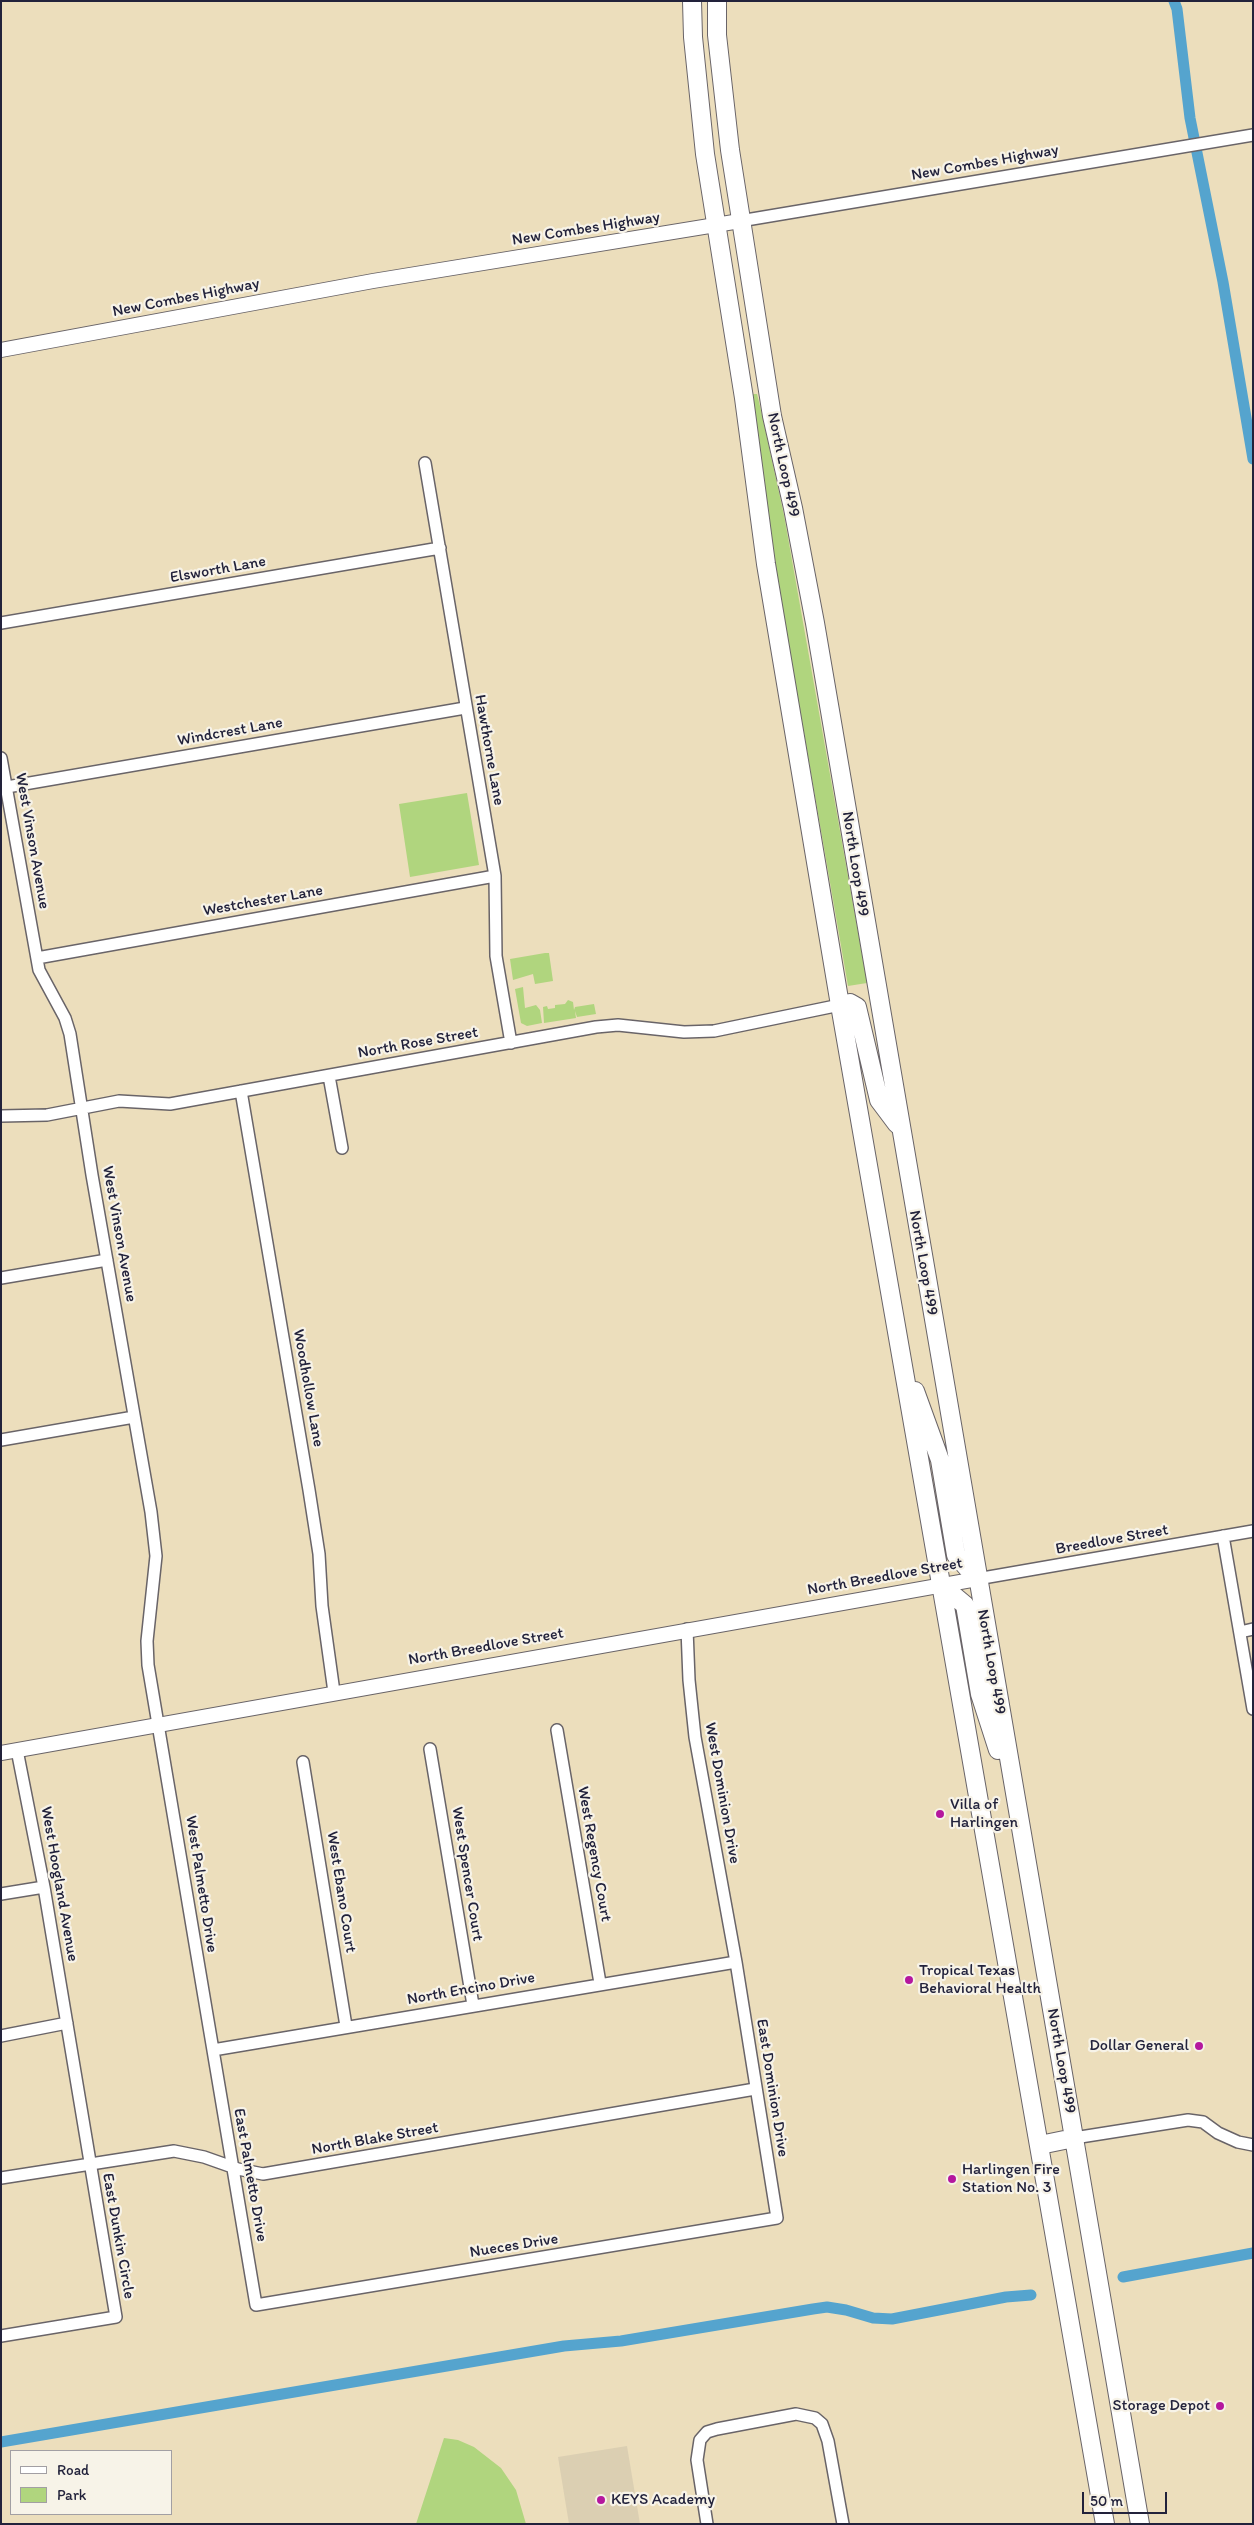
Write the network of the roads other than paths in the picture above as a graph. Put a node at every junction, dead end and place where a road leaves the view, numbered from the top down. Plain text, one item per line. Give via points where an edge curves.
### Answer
1 (692, 1) edge
2 (717, 1) edge
3 (1253, 135) edge
4 (740, 221) junction
5 (716, 225) junction
6 (1, 350) edge
7 (425, 463) dead end
8 (440, 548) junction
9 (1, 623) edge
10 (465, 708) junction
11 (1, 758) edge
12 (4, 788) edge
13 (495, 876) junction
14 (37, 958) junction
15 (840, 1005) junction
16 (511, 1043) junction
17 (329, 1076) junction
18 (242, 1091) junction
19 (82, 1110) junction
20 (1, 1116) edge
21 (899, 1126) junction
22 (342, 1148) dead end
23 (107, 1260) junction
24 (1, 1278) edge
25 (902, 1359) junction
26 (134, 1417) junction
27 (1, 1440) edge
28 (1253, 1531) edge
29 (1223, 1536) junction
30 (977, 1579) junction
31 (941, 1585) junction
32 (687, 1629) junction
33 (1253, 1629) edge
34 (1240, 1632) junction
35 (334, 1692) junction
36 (1253, 1709) edge
37 (158, 1724) junction
38 (557, 1730) dead end
39 (430, 1749) dead end
40 (17, 1750) junction
41 (1, 1752) edge
42 (303, 1762) dead end
43 (1015, 1795) junction
44 (44, 1887) junction
45 (1, 1894) edge
46 (736, 1962) junction
47 (600, 1983) junction
48 (473, 2005) junction
49 (67, 2023) junction
50 (346, 2026) junction
51 (1, 2036) edge
52 (213, 2050) junction
53 (755, 2089) junction
54 (1074, 2138) junction
55 (1040, 2145) junction
56 (1253, 2145) edge
57 (89, 2163) junction
58 (232, 2167) junction
59 (1, 2178) edge
60 (777, 2218) joint
61 (256, 2305) joint
62 (1, 2336) edge
63 (707, 2524) edge
64 (843, 2524) edge
65 (1105, 2524) edge
66 (1140, 2524) edge

1 - 5 main road, North Loop 499 via 699,108
2 - 4 main road, North Loop 499 via 724,105
3 - 4 street, New Combes Highway
4 - 5 street, New Combes Highway
4 - 21 main road, North Loop 499 via 772,416 814,623
5 - 6 street, New Combes Highway via 373,281
5 - 15 main road, North Loop 499 via 766,564
7 - 8 street, Hawthorne Lane
8 - 9 street, Elsworth Lane
8 - 10 street, Hawthorne Lane
10 - 12 street, Windcrest Lane
10 - 13 street, Hawthorne Lane
11 - 12 street, West Vinson Avenue
12 - 14 street, West Vinson Avenue
13 - 14 street, Westchester Lane
13 - 16 street, Hawthorne Lane via 496,956
14 - 19 street, West Vinson Avenue via 39,970 70,1034
15 - 16 street, North Rose Street via 714,1031 684,1032 618,1025
15 - 21 main road via 850,1003 857,1007 879,1100
15 - 25 main road, North Loop 499
16 - 17 street, North Rose Street
17 - 18 street, North Rose Street
17 - 22 street
18 - 19 street, North Rose Street via 170,1104 119,1101
18 - 35 street, Woodhollow Lane via 316,1536
19 - 20 street, North Rose Street
19 - 23 street, West Vinson Avenue
21 - 30 main road, North Loop 499
23 - 24 street
23 - 26 street, West Vinson Avenue
25 - 30 main road via 940,1460 956,1555
25 - 31 main road, North Loop 499
26 - 27 street
26 - 37 street, West Vinson Avenue via 155,1541 147,1653
28 - 29 street, Breedlove Street
29 - 30 street, Breedlove Street
29 - 34 street
30 - 31 street, North Breedlove Street
30 - 43 main road, North Loop 499
31 - 32 street, North Breedlove Street
31 - 43 main road via 965,1605 980,1694
31 - 55 main road, North Loop 499
32 - 35 street, North Breedlove Street
32 - 46 street, West Dominion Drive via 695,1737
33 - 34 street
34 - 36 street
35 - 37 street, North Breedlove Street
37 - 40 street, North Breedlove Street
37 - 52 street, West Palmetto Drive
38 - 47 street, West Regency Court
39 - 48 street, West Spencer Court
40 - 41 street, North Breedlove Street
40 - 44 street, West Hoogland Avenue
42 - 50 street, West Ebano Court
43 - 54 main road, North Loop 499
44 - 45 street
44 - 49 street, West Hoogland Avenue
46 - 47 street, North Encino Drive
46 - 53 street, East Dominion Drive
47 - 48 street, North Encino Drive
48 - 50 street, North Encino Drive
49 - 51 street
49 - 57 street, West Hoogland Avenue
50 - 52 street, North Encino Drive
52 - 58 street, East Palmetto Drive
53 - 58 street, North Blake Street via 294,2170 263,2174
53 - 60 street, East Dominion Drive
54 - 55 main road
54 - 56 street via 1188,2120 1203,2122 1218,2133
54 - 66 main road, North Loop 499
55 - 65 main road, North Loop 499
57 - 58 street, North Blake Street via 174,2151
57 - 59 street, North Blake Street
57 - 62 street, East Dunkin Circle via 116,2317
58 - 61 street, East Palmetto Drive
60 - 61 street, Nueces Drive
63 - 64 street via 697,2460 700,2440 707,2432 717,2429 796,2414 815,2418 822,2424

